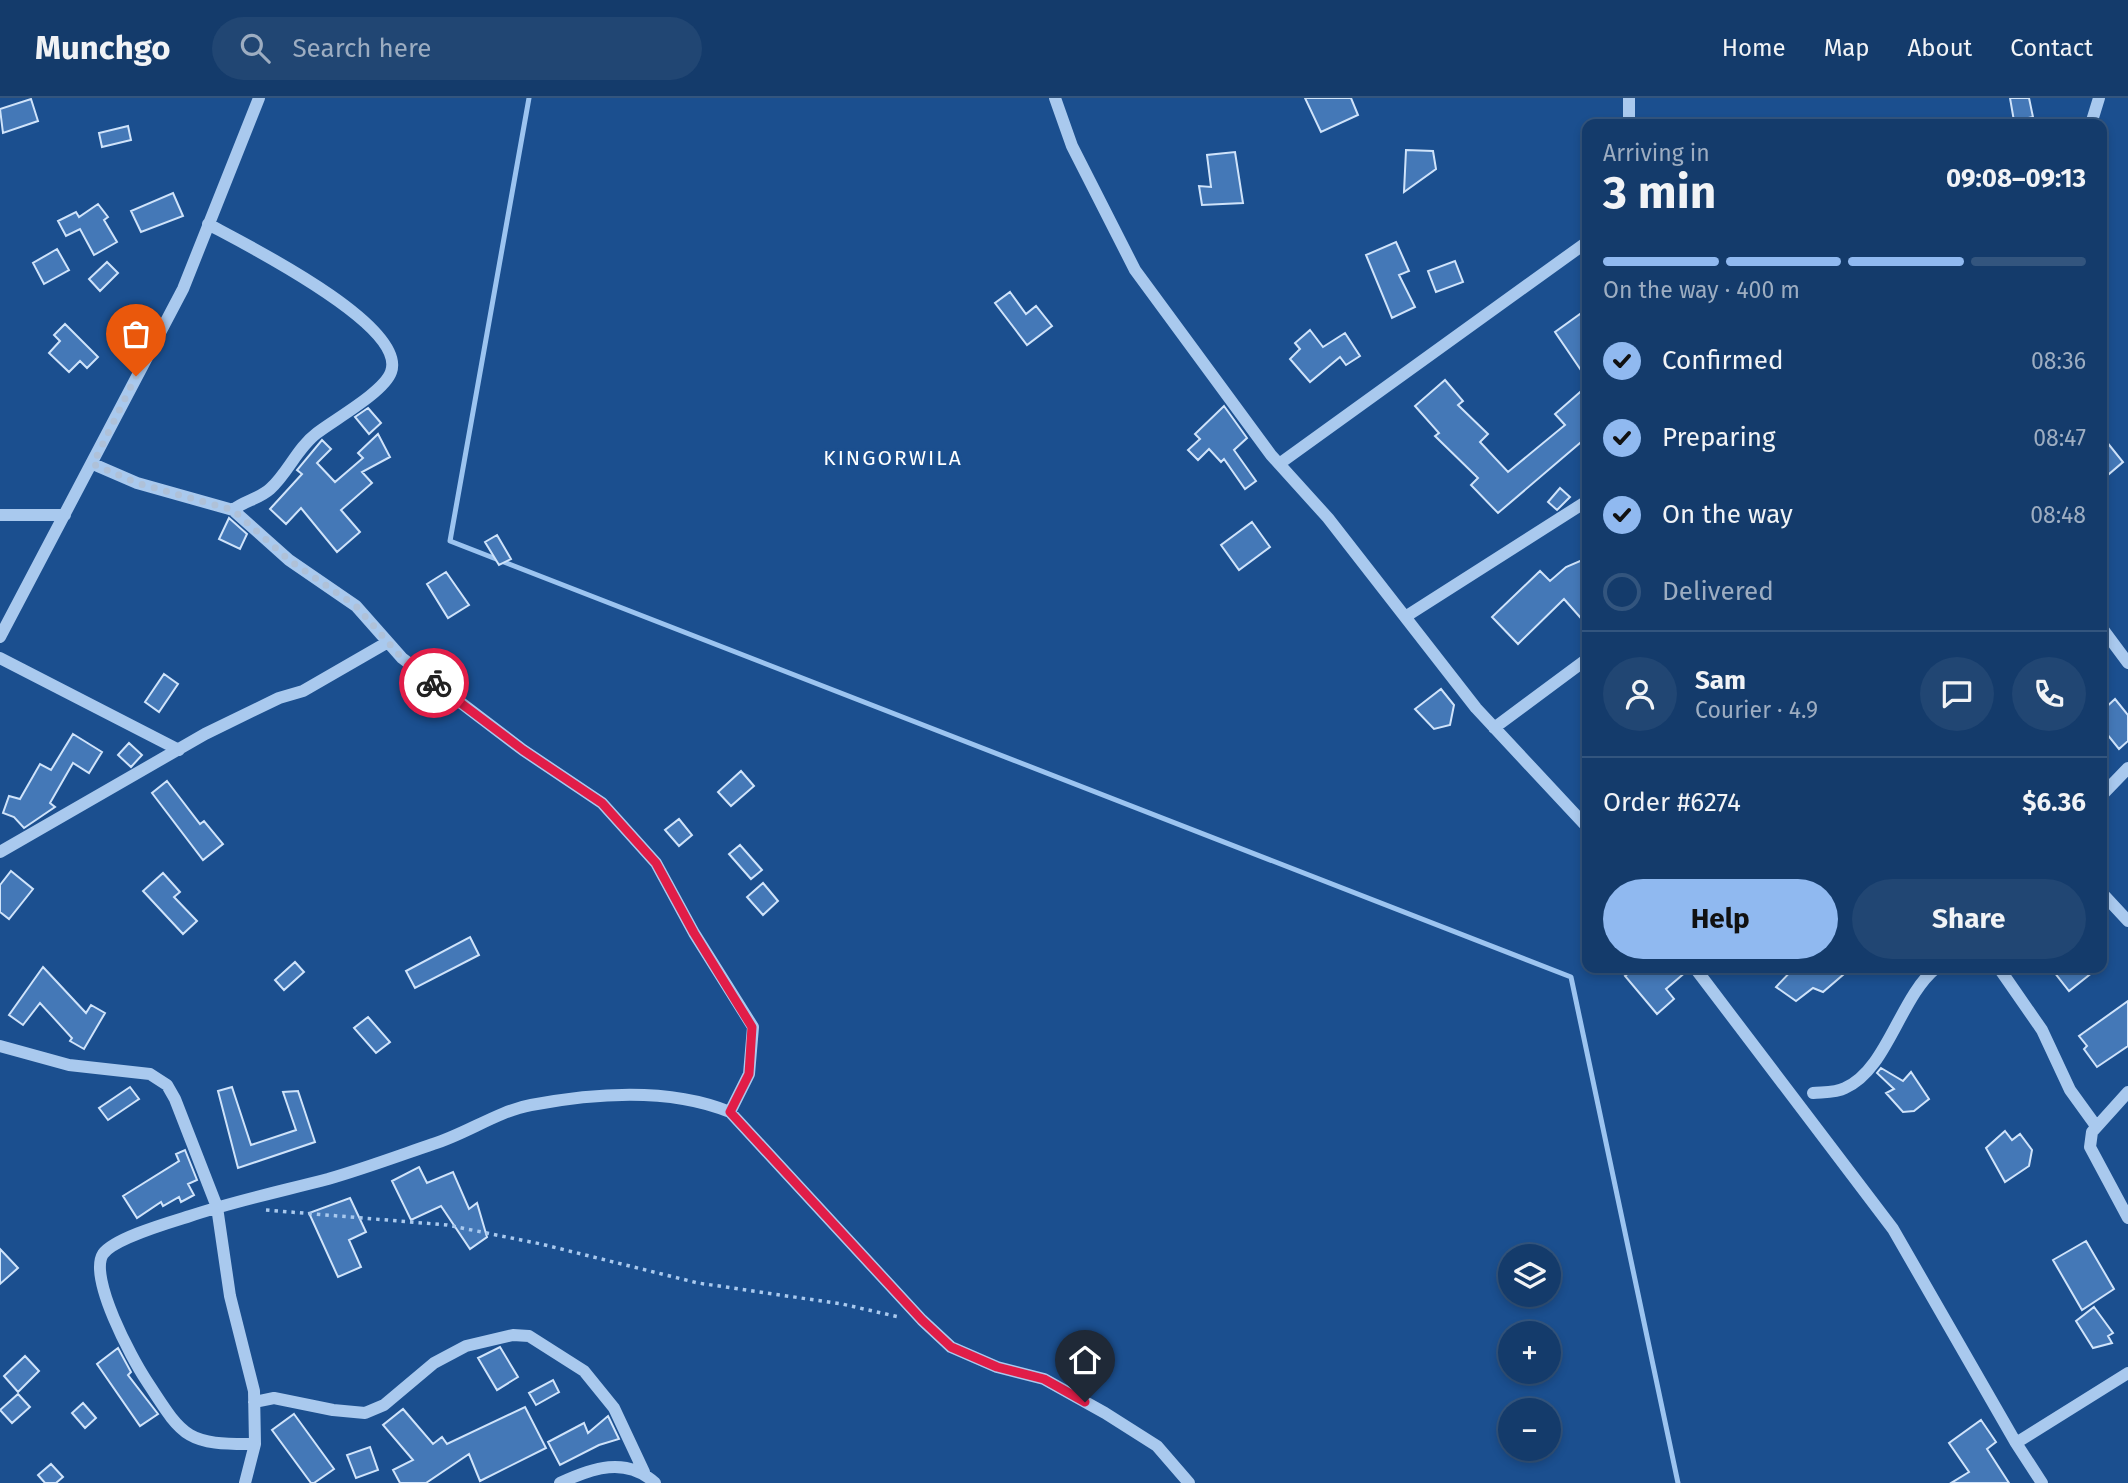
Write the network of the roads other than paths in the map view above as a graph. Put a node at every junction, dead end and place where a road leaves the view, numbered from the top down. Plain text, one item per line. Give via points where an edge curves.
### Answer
1 (259, 98) edge
2 (1055, 98) edge
3 (1629, 98) edge
4 (2099, 98) edge
5 (1629, 119) edge
6 (2093, 119) edge
7 (208, 224) junction
8 (1582, 246) edge
9 (93, 464) junction
10 (1279, 464) junction
11 (1582, 504) edge
12 (233, 510) junction
13 (0, 515) edge
14 (65, 515) junction
15 (1405, 617) junction
16 (2107, 635) edge
17 (0, 637) edge
18 (388, 642) junction
19 (0, 658) edge
20 (1582, 663) edge
21 (2128, 663) edge
22 (1494, 728) junction
23 (179, 750) junction
24 (2128, 768) edge
25 (2107, 790) edge
26 (1582, 822) edge
27 (0, 852) edge
28 (2107, 898) edge
29 (2128, 921) edge
30 (1699, 973) edge
31 (1932, 973) edge
32 (2002, 973) edge
33 (0, 1046) edge
34 (2128, 1092) edge
35 (1813, 1093) dead end
36 (730, 1112) junction
37 (2096, 1126) junction
38 (217, 1207) junction
39 (2128, 1218) edge
40 (2128, 1373) edge
41 (254, 1402) junction
42 (2016, 1443) junction
43 (255, 1444) junction
44 (644, 1472) junction
45 (245, 1483) edge
46 (560, 1483) edge
47 (655, 1483) edge
48 (1189, 1483) edge
49 (2042, 1483) edge

1 - 7 street
2 - 10 street via 1072,146 1135,270
3 - 5 street
4 - 6 street
7 - 9 street via 183,289
7 - 12 street via 339,301 385,343 392,359 388,378 316,434 269,490
8 - 10 street
9 - 12 street via 137,483
9 - 14 street
10 - 15 street
11 - 15 street
12 - 18 street via 289,560 356,606
13 - 14 street
14 - 17 street
15 - 22 street
16 - 21 street
18 - 23 street via 303,691 279,698
18 - 36 street via 456,699 602,803 656,863 752,1027 749,1074
19 - 23 street
20 - 22 street
22 - 26 street
23 - 27 street
24 - 25 street
28 - 29 street
30 - 42 street via 1893,1230
31 - 35 street via 1861,1076 1846,1088
32 - 37 street via 2042,1030 2070,1090
33 - 38 street via 69,1065 150,1074 167,1085
34 - 37 street
36 - 38 street via 709,1103 619,1094 528,1105 448,1139 330,1178
36 - 48 street via 951,1347 997,1367 1044,1379 1105,1413 1157,1446
37 - 39 street via 2090,1147
38 - 41 street via 230,1296
38 - 43 street via 111,1247 100,1263 109,1311 174,1424 211,1444
40 - 42 street
41 - 43 street
41 - 44 street via 274,1398 365,1413 384,1405 434,1363 466,1346 529,1336 584,1371 614,1408
42 - 49 street
43 - 45 street
44 - 46 street via 592,1468
44 - 47 street

